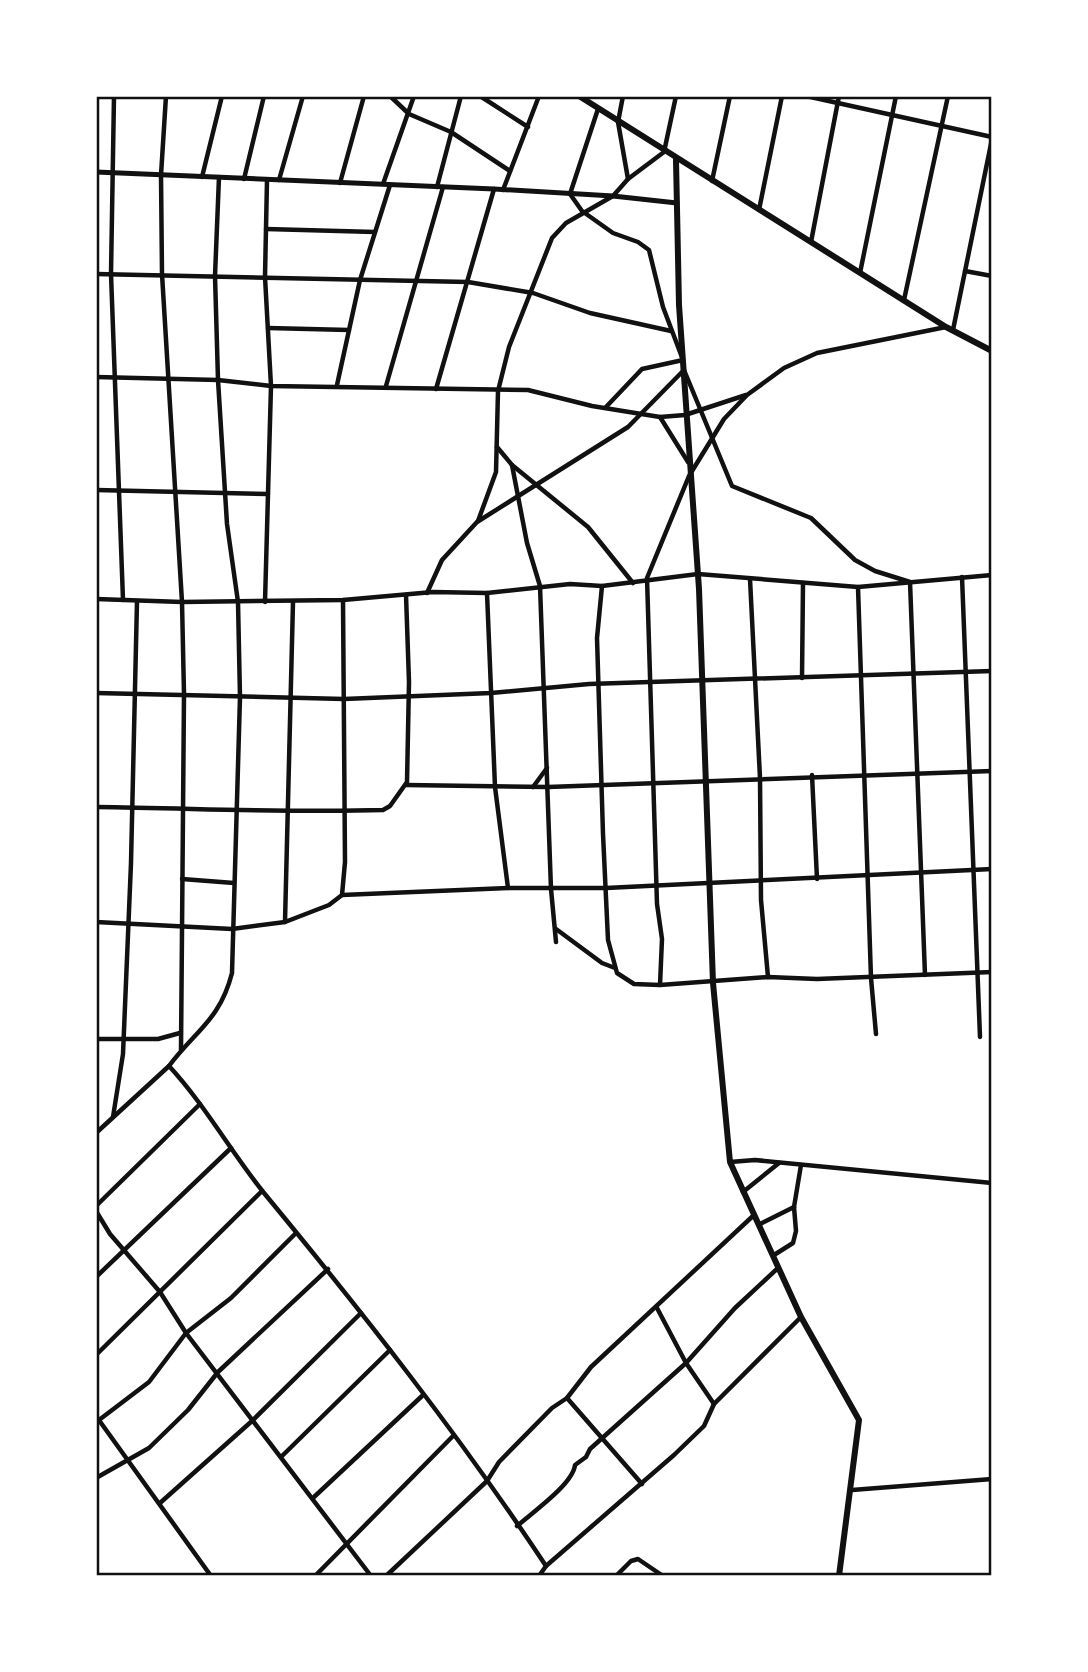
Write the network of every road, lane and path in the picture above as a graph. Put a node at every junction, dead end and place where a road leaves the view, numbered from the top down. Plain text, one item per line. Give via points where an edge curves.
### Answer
1 (114, 96) edge
2 (166, 96) edge
3 (222, 96) edge
4 (264, 96) edge
5 (303, 96) edge
6 (364, 96) edge
7 (390, 96) edge
8 (414, 96) edge
9 (461, 96) edge
10 (480, 96) edge
11 (539, 96) edge
12 (579, 96) edge
13 (623, 96) edge
14 (676, 96) edge
15 (730, 96) edge
16 (782, 96) edge
17 (806, 96) edge
18 (839, 96) edge
19 (896, 96) edge
20 (948, 96) edge
21 (838, 103) junction
22 (598, 109) junction
23 (409, 114) junction
24 (892, 115) junction
25 (618, 122) junction
26 (942, 126) junction
27 (528, 127) junction
28 (451, 132) junction
29 (992, 138) edge
30 (664, 152) junction
31 (676, 160) junction
32 (510, 171) junction
33 (96, 172) edge
34 (113, 173) junction
35 (161, 175) junction
36 (202, 177) junction
37 (219, 177) junction
38 (244, 178) junction
39 (628, 179) junction
40 (267, 180) junction
41 (279, 180) junction
42 (712, 182) junction
43 (340, 183) junction
44 (386, 185) junction
45 (440, 187) junction
46 (494, 189) junction
47 (503, 190) junction
48 (570, 194) junction
49 (613, 196) junction
50 (677, 204) junction
51 (582, 211) junction
52 (759, 211) junction
53 (266, 229) junction
54 (375, 232) junction
55 (811, 243) junction
56 (965, 271) junction
57 (860, 273) junction
58 (96, 274) edge
59 (111, 274) junction
60 (162, 274) junction
61 (215, 276) junction
62 (992, 276) edge
63 (265, 277) junction
64 (360, 279) junction
65 (415, 281) junction
66 (468, 282) junction
67 (533, 293) junction
68 (904, 300) junction
69 (946, 327) junction
70 (268, 328) junction
71 (349, 330) junction
72 (953, 330) junction
73 (671, 331) junction
74 (992, 351) edge
75 (683, 360) junction
76 (684, 370) junction
77 (96, 377) edge
78 (115, 377) junction
79 (169, 378) junction
80 (218, 380) junction
81 (337, 385) junction
82 (271, 386) junction
83 (386, 386) junction
84 (436, 389) junction
85 (498, 391) junction
86 (747, 395) junction
87 (606, 407) junction
88 (702, 409) junction
89 (643, 415) junction
90 (685, 415) junction
91 (660, 417) junction
92 (713, 436) junction
93 (497, 447) junction
94 (688, 462) junction
95 (512, 465) junction
96 (689, 477) junction
97 (537, 485) junction
98 (96, 489) edge
99 (120, 491) junction
100 (173, 493) junction
101 (268, 494) junction
102 (225, 495) junction
103 (519, 496) junction
104 (477, 522) junction
105 (698, 574) junction
106 (992, 575) edge
107 (962, 577) junction
108 (647, 578) junction
109 (750, 579) junction
110 (910, 582) junction
111 (633, 583) junction
112 (803, 583) junction
113 (540, 586) junction
114 (603, 586) junction
115 (858, 587) junction
116 (427, 593) junction
117 (487, 593) junction
118 (406, 595) junction
119 (96, 599) edge
120 (124, 600) junction
121 (343, 600) junction
122 (137, 601) junction
123 (238, 602) junction
124 (265, 602) junction
125 (293, 602) junction
126 (182, 603) junction
127 (992, 671) edge
128 (968, 672) junction
129 (913, 674) junction
130 (862, 676) junction
131 (802, 678) junction
132 (754, 679) junction
133 (702, 681) junction
134 (651, 682) junction
135 (598, 684) junction
136 (545, 688) junction
137 (96, 693) edge
138 (491, 693) junction
139 (135, 694) junction
140 (184, 694) junction
141 (240, 697) junction
142 (292, 697) junction
143 (408, 697) junction
144 (344, 699) junction
145 (548, 768) junction
146 (992, 771) edge
147 (969, 772) junction
148 (916, 774) junction
149 (812, 775) junction
150 (864, 775) junction
151 (760, 778) junction
152 (705, 782) junction
153 (655, 783) junction
154 (406, 785) junction
155 (601, 786) junction
156 (495, 787) junction
157 (533, 787) junction
158 (548, 787) junction
159 (181, 806) junction
160 (96, 807) edge
161 (131, 807) junction
162 (237, 809) junction
163 (344, 811) junction
164 (289, 812) junction
165 (992, 869) edge
166 (973, 870) junction
167 (919, 875) junction
168 (868, 877) junction
169 (181, 879) junction
170 (817, 879) junction
171 (761, 880) junction
172 (234, 883) junction
173 (709, 883) junction
174 (657, 885) junction
175 (508, 888) junction
176 (606, 888) junction
177 (551, 889) junction
178 (342, 895) junction
179 (96, 922) edge
180 (285, 922) junction
181 (129, 924) junction
182 (181, 926) junction
183 (555, 928) junction
184 (232, 929) junction
185 (556, 942) dead end
186 (615, 968) junction
187 (992, 972) edge
188 (979, 973) junction
189 (925, 975) junction
190 (768, 977) junction
191 (871, 978) junction
192 (713, 982) junction
193 (660, 985) junction
194 (180, 1032) junction
195 (876, 1034) dead end
196 (980, 1037) dead end
197 (96, 1039) edge
198 (123, 1041) junction
199 (181, 1050) junction
200 (169, 1066) junction
201 (200, 1104) junction
202 (112, 1119) junction
203 (96, 1133) edge
204 (231, 1148) junction
205 (730, 1162) junction
206 (780, 1163) junction
207 (801, 1165) junction
208 (992, 1183) edge
209 (262, 1191) junction
210 (743, 1192) junction
211 (794, 1207) junction
212 (96, 1208) edge
213 (755, 1214) junction
214 (760, 1224) junction
215 (296, 1233) junction
216 (124, 1251) junction
217 (774, 1255) junction
218 (779, 1266) junction
219 (328, 1269) junction
220 (96, 1277) edge
221 (160, 1293) junction
222 (657, 1308) junction
223 (361, 1313) junction
224 (801, 1317) junction
225 (186, 1333) junction
226 (390, 1350) junction
227 (96, 1354) edge
228 (686, 1363) junction
229 (218, 1372) junction
230 (422, 1396) junction
231 (567, 1398) junction
232 (713, 1404) junction
233 (98, 1418) edge
234 (252, 1421) junction
235 (453, 1436) junction
236 (603, 1440) junction
237 (281, 1457) junction
238 (128, 1459) junction
239 (96, 1478) edge
240 (992, 1479) edge
241 (487, 1481) junction
242 (642, 1484) junction
243 (852, 1490) junction
244 (314, 1497) junction
245 (160, 1503) junction
246 (517, 1526) junction
247 (346, 1544) junction
248 (544, 1567) junction
249 (211, 1576) edge
250 (314, 1576) edge
251 (371, 1576) edge
252 (386, 1576) edge
253 (540, 1576) edge
254 (549, 1576) edge
255 (616, 1576) edge
256 (663, 1576) edge
257 (839, 1576) edge

1 - 34 street
2 - 35 street
3 - 36 street
4 - 38 street
5 - 41 street
6 - 43 street
7 - 23 street
8 - 23 street
9 - 28 street
10 - 27 street
11 - 27 street
12 - 22 main road
13 - 25 street
14 - 30 street
15 - 42 street
16 - 52 street
17 - 21 street
18 - 21 street
19 - 24 street
20 - 26 street
21 - 24 street
21 - 55 street
22 - 25 main road
22 - 48 street
23 - 28 street
23 - 44 street
24 - 26 street
24 - 57 street
25 - 30 main road
25 - 39 street
26 - 29 street
26 - 68 street
27 - 32 street
28 - 32 street
28 - 45 street
29 - 56 street
30 - 31 main road
30 - 39 street
31 - 42 main road
31 - 50 main road
32 - 47 street
33 - 34 street
34 - 35 street
34 - 59 street
35 - 36 street
35 - 60 street
36 - 37 street
37 - 38 street
37 - 61 street
38 - 40 street
39 - 49 street
40 - 41 street
40 - 53 street
41 - 43 street
42 - 52 main road
43 - 44 street
44 - 45 street
44 - 54 street
45 - 46 street
45 - 65 street
46 - 47 street
46 - 66 street
47 - 48 street
48 - 49 street
48 - 51 street
49 - 50 street
49 - 51 street
50 - 75 main road
51 - 67 street via 552,238
51 - 73 street via 649,250
52 - 55 main road
53 - 54 street
53 - 63 street
54 - 64 street
55 - 57 main road
56 - 62 street
56 - 72 street
57 - 68 main road
58 - 59 street
59 - 60 street
59 - 78 street
60 - 61 street
60 - 79 street
61 - 63 street
61 - 80 street
63 - 64 street
63 - 70 street
64 - 65 street
64 - 71 street
65 - 66 street
65 - 83 street
66 - 67 street
66 - 84 street
67 - 73 street via 590,313
67 - 85 street via 509,347
68 - 69 main road
69 - 72 main road
69 - 86 street via 817,353 785,368
70 - 71 street
70 - 82 street
71 - 81 street
72 - 74 main road
73 - 75 street
75 - 76 main road
75 - 87 street via 642,369
76 - 88 street
76 - 89 street
76 - 90 main road
77 - 78 street
78 - 79 street
78 - 99 street
79 - 80 street
79 - 100 street
80 - 82 street
80 - 102 street
81 - 82 street
81 - 83 street
82 - 101 street
83 - 84 street
84 - 85 street
85 - 87 street via 528,390
85 - 93 street
86 - 88 street
86 - 92 street
87 - 89 street
88 - 90 street
88 - 92 street
89 - 91 street
89 - 97 street
90 - 91 street
90 - 94 main road
91 - 94 street
92 - 96 street
92 - 110 street via 732,486 811,518 855,560
93 - 95 street
93 - 104 street via 492,486
94 - 96 main road
95 - 97 street
95 - 103 street
96 - 105 main road
96 - 108 street
97 - 103 street
97 - 111 street via 588,527
98 - 99 street
99 - 100 street
99 - 120 street
100 - 102 street
100 - 126 street
101 - 102 street
101 - 124 street
102 - 123 street
103 - 104 street
103 - 113 street
104 - 116 street via 442,560
105 - 108 street
105 - 109 street
105 - 133 main road
106 - 107 street
107 - 110 street
107 - 128 street
108 - 111 street
108 - 134 street
109 - 112 street
109 - 132 street
110 - 115 street
110 - 129 street
111 - 114 street
112 - 115 street
112 - 131 street
113 - 114 street
113 - 117 street
113 - 136 street
114 - 135 street
115 - 130 street
116 - 117 street
116 - 118 street
117 - 138 street
118 - 121 street
118 - 143 street
119 - 120 street
120 - 122 street
121 - 125 street
121 - 144 street
122 - 126 street
122 - 139 street
123 - 124 street
123 - 126 street
123 - 141 street
124 - 125 street
125 - 142 street
126 - 140 street
127 - 128 street
128 - 129 street
128 - 147 street
129 - 130 street
129 - 148 street
130 - 131 street
130 - 150 street
131 - 132 street
132 - 133 street
132 - 151 street
133 - 134 street
133 - 152 main road
134 - 135 street
134 - 153 street
135 - 136 street
135 - 155 street
136 - 138 street
136 - 145 street
137 - 139 street
138 - 143 street
138 - 156 street
139 - 140 street
139 - 161 street
140 - 141 street
140 - 159 street
141 - 142 street
141 - 162 street
142 - 144 street
142 - 164 street
143 - 144 street
143 - 154 street
144 - 163 street
145 - 157 street
145 - 158 street
146 - 147 street
147 - 148 street
147 - 166 street
148 - 150 street
148 - 167 street
149 - 150 street
149 - 151 street
149 - 170 street
150 - 168 street
151 - 152 street
151 - 171 street
152 - 153 street
152 - 173 main road
153 - 155 street
153 - 174 street
154 - 156 street
154 - 163 street via 383,810
155 - 158 street
155 - 176 street
156 - 157 street
156 - 175 street
157 - 158 street
158 - 177 street
159 - 161 street
159 - 162 street
159 - 169 street
160 - 161 street
161 - 181 street
162 - 164 street
162 - 172 street
163 - 164 street
163 - 178 street
164 - 180 street
165 - 166 street
166 - 167 street
166 - 188 street
167 - 168 street
167 - 189 street
168 - 170 street
168 - 191 street
169 - 172 street
169 - 182 street
170 - 171 street
171 - 173 street
171 - 190 street
172 - 184 street
173 - 174 street
173 - 192 main road
174 - 176 street
174 - 193 street
175 - 177 street
175 - 178 street
176 - 177 street
176 - 186 street via 608,940
177 - 183 street
178 - 180 street
179 - 181 street
180 - 184 street
181 - 182 street
181 - 198 street
182 - 184 street
182 - 194 street
183 - 185 street
183 - 186 street
184 - 199 street via 232,972 225,998 218,1012
186 - 193 street via 634,984
187 - 188 street
188 - 189 street
188 - 196 street
189 - 191 street
190 - 191 street
190 - 192 street
191 - 195 street
192 - 193 street
192 - 205 main road
194 - 198 street
194 - 199 street
197 - 198 street
198 - 202 street
199 - 200 street
200 - 201 street
200 - 202 street
201 - 204 street
201 - 212 street
202 - 203 street
204 - 209 street
204 - 216 street
205 - 206 street
205 - 210 main road
206 - 207 street
206 - 210 street
207 - 208 street
207 - 211 street
209 - 215 street
209 - 221 street
210 - 213 main road
211 - 214 street
211 - 217 street via 793,1244
212 - 216 street
213 - 214 main road
213 - 222 street
214 - 217 main road
215 - 219 street
215 - 225 street via 231,1298
216 - 220 street
216 - 221 street
217 - 218 main road
218 - 224 main road
218 - 228 street
219 - 223 street
219 - 229 street
221 - 225 street
221 - 227 street
222 - 228 street
222 - 231 street via 591,1367
223 - 226 street
223 - 234 street
224 - 232 street
224 - 243 main road via 859,1420
225 - 229 street
225 - 233 street via 149,1382
226 - 230 street
226 - 237 street
228 - 232 street
228 - 236 street
229 - 234 street
229 - 238 street via 178,1420 149,1448
230 - 235 street
230 - 244 street
231 - 236 street
231 - 241 street via 499,1462
232 - 242 street via 704,1426
233 - 238 street
234 - 237 street
234 - 245 street
235 - 241 street
235 - 247 street
236 - 242 street
236 - 246 street via 575,1465 564,1485
237 - 244 street
238 - 239 street
238 - 245 street
240 - 243 street
241 - 246 street
241 - 252 street
242 - 248 street
243 - 257 main road
244 - 247 street
245 - 249 street
246 - 248 street
247 - 250 street
247 - 251 street
248 - 253 street
248 - 254 street
255 - 256 street via 638,1559

